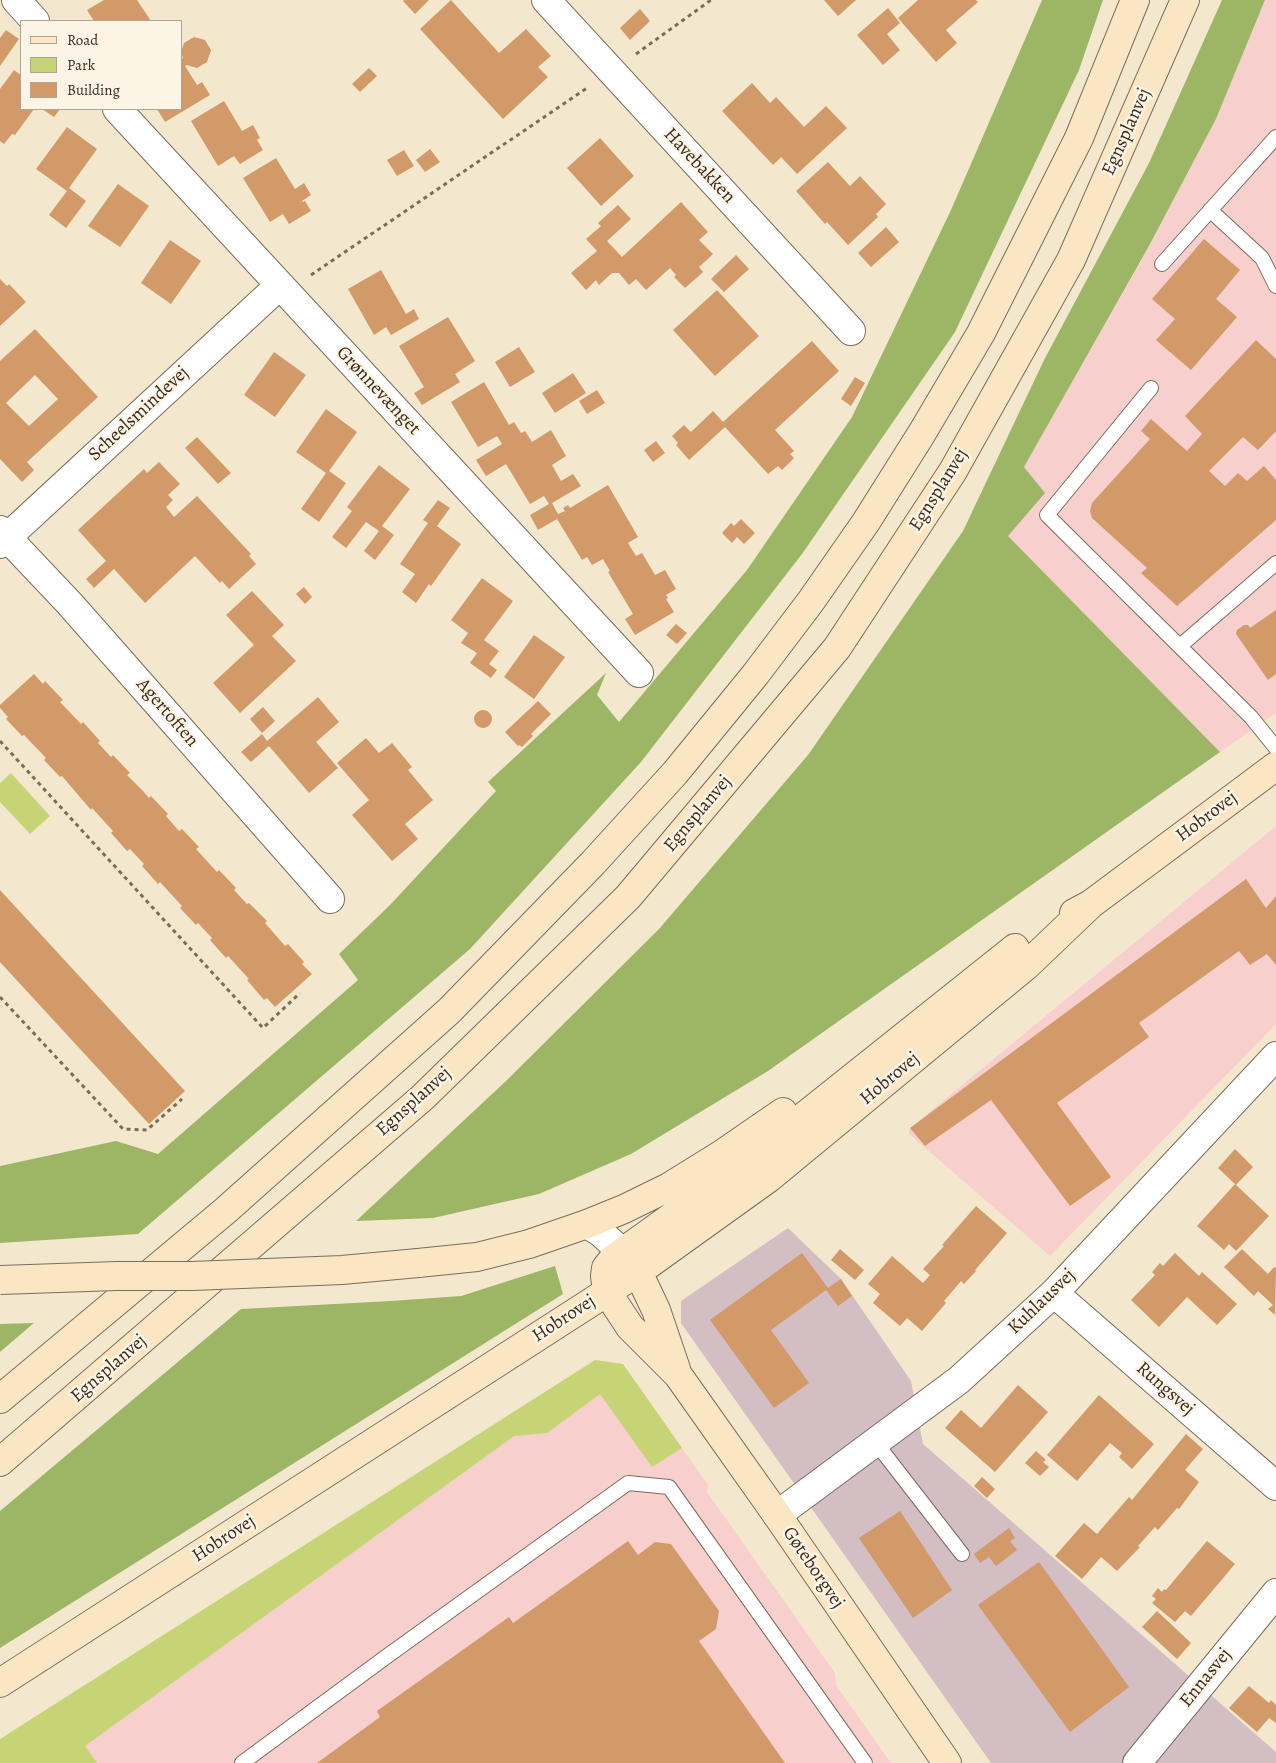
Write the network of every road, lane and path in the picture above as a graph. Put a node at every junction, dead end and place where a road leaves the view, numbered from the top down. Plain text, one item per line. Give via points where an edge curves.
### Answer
1 (16, 0) edge
2 (546, 0) edge
3 (711, 0) edge
4 (1135, 0) edge
5 (1185, 0) edge
6 (35, 20) edge
7 (612, 72) junction
8 (118, 110) edge
9 (1276, 137) edge
10 (1210, 210) junction
11 (1162, 264) dead end
12 (280, 285) junction
13 (1276, 286) edge
14 (851, 331) dead end
15 (1150, 388) dead end
16 (2, 537) edge
17 (1276, 563) edge
18 (1180, 646) junction
19 (640, 672) dead end
20 (0, 741) edge
21 (1276, 748) edge
22 (1276, 766) edge
23 (330, 899) dead end
24 (1090, 904) junction
25 (1014, 948) junction
26 (300, 993) dead end
27 (0, 997) edge
28 (1276, 1056) edge
29 (182, 1099) dead end
30 (587, 1224) junction
31 (630, 1262) junction
32 (0, 1280) edge
33 (607, 1292) junction
34 (1054, 1293) junction
35 (678, 1375) junction
36 (0, 1399) edge
37 (876, 1443) junction
38 (0, 1462) edge
39 (1276, 1486) edge
40 (777, 1515) junction
41 (962, 1554) dead end
42 (1276, 1593) edge
43 (0, 1684) edge
44 (242, 1763) edge
45 (864, 1763) edge
46 (947, 1763) edge
47 (1137, 1763) edge

1 - 6 street
2 - 7 street, Havebakken
3 - 7 path
4 - 36 main road via 1079,138 981,333 866,522 811,601 706,736 594,863 449,1011 225,1211
5 - 38 main road, Egnsplanvej via 1071,260 953,471 837,648 628,897 429,1091
7 - 12 path via 309,276
7 - 14 street, Havebakken
8 - 12 street, Grønnevænget
9 - 10 lane
10 - 11 lane
10 - 13 lane via 1262,258
12 - 16 street, Scheelsmindevej
12 - 19 street, Grønnevænget
15 - 18 lane via 1047,515
16 - 23 street, Agertoften via 121,661
17 - 18 lane
18 - 21 lane via 1251,717
20 - 26 path via 264,1028
22 - 24 main road, Hobrovej
24 - 25 main road, Hobrovej
24 - 31 main road, Hobrovej via 1026,966 769,1178
25 - 30 main road, Hobrovej via 719,1156 669,1186
25 - 31 main road via 733,1173
27 - 29 path via 123,1129 147,1130
28 - 34 street, Kuhlausvej
30 - 31 street via 600,1232
30 - 32 main road, Hobrovej, bridge via 477,1257 418,1263 342,1270
31 - 33 main road via 613,1259 606,1268
31 - 35 main road, Gøteborgvej via 656,1310
33 - 35 main road, Gøteborgvej via 630,1327
33 - 43 main road, Hobrovej
34 - 37 street, Kuhlausvej via 959,1380
34 - 39 street, Rungsvej
35 - 40 main road, Gøteborgvej
37 - 40 street, Kuhlausvej
37 - 41 lane
40 - 46 main road, Gøteborgvej
42 - 47 street, Ennasvej
44 - 45 lane via 628,1483 669,1487

